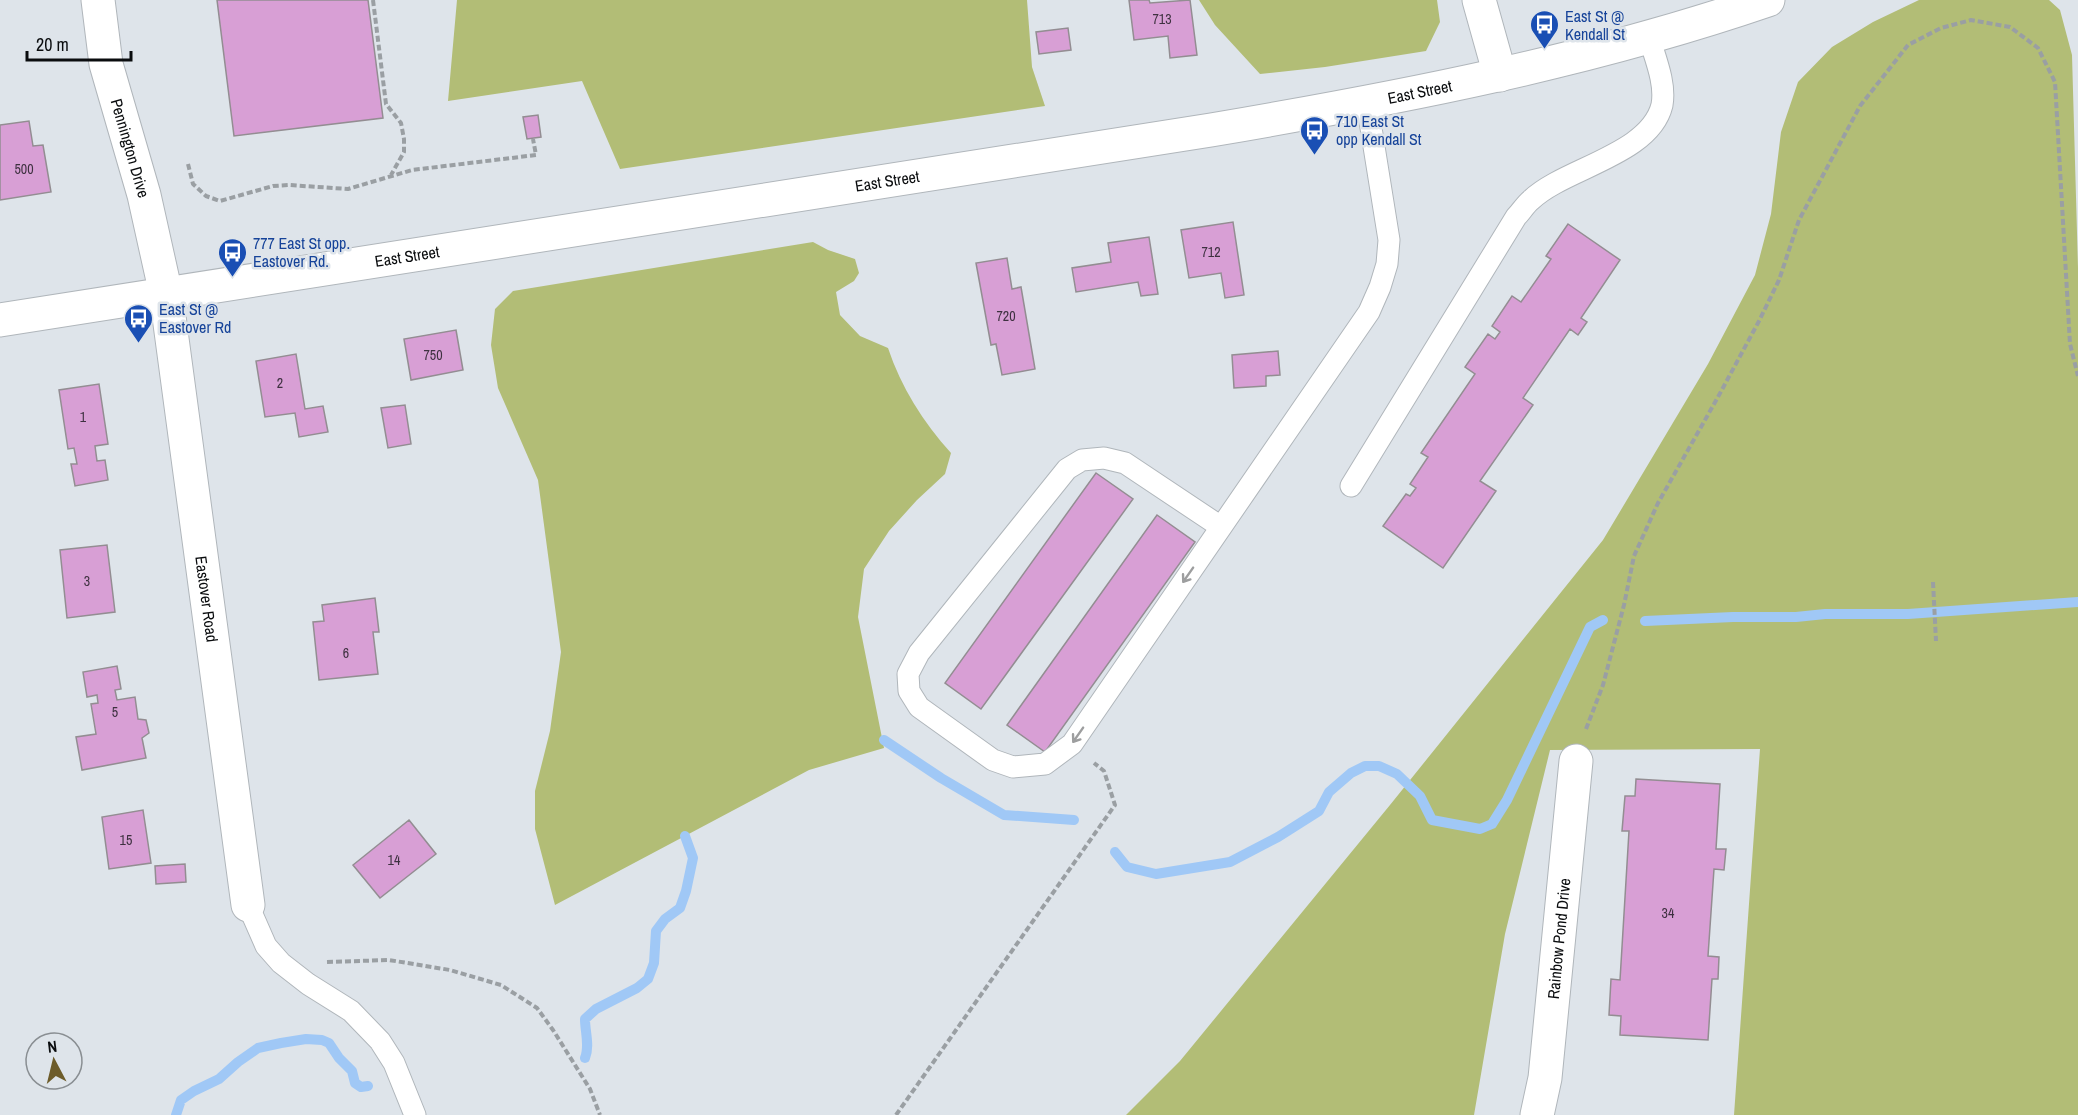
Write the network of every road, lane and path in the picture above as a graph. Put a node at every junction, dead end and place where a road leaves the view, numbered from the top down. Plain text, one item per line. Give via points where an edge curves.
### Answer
1 (98, 0) edge
2 (373, 0) edge
3 (1479, 0) edge
4 (1768, 0) edge
5 (1649, 37) junction
6 (1500, 75) junction
7 (1366, 103) junction
8 (533, 139) dead end
9 (188, 164) dead end
10 (391, 175) junction
11 (166, 294) junction
12 (0, 320) edge
13 (2078, 376) edge
14 (1351, 486) dead end
15 (1221, 526) junction
16 (1933, 582) dead end
17 (1936, 641) dead end
18 (1072, 744) junction
19 (1576, 761) joint
20 (248, 905) joint
21 (281, 963) junction
22 (415, 1115) edge
23 (600, 1115) edge
24 (896, 1115) edge
25 (1537, 1115) edge

1 - 11 main road, Pennington Drive via 106,64 144,195
2 - 10 path via 386,104 401,123 404,139 404,152
3 - 6 main road
4 - 5 main road, East Street
5 - 6 main road, East Street
5 - 14 lane via 1662,81 1662,105 1650,127 1626,148 1531,199 1516,217
6 - 7 main road, East Street
7 - 11 main road, East Street
7 - 15 lane via 1389,240 1380,287 1369,312
8 - 10 path via 536,155
9 - 10 path via 194,184 206,196 220,201 281,186 348,189
11 - 12 main road, East Street
11 - 20 main road, Eastover Road
13 - 19 path via 2070,344 2055,82 2038,48 2010,27 1971,20 1941,28 1908,45 1860,106 1799,220 1779,280 1759,321 1658,503 1634,556 1603,685
15 -> 18 lane
15 - 18 lane via 1125,463 1104,458 1082,460 1067,469 919,653 908,674 909,691 919,707 993,760 1013,767 1045,764
16 - 17 path
18 - 24 path via 1104,771 1115,805
19 - 25 main road, Rainbow Pond Drive via 1545,1078
20 - 21 lane via 266,946
21 - 22 lane via 351,1011 380,1041 394,1063
21 - 23 path via 389,960 450,970 501,985 537,1008 548,1022 590,1089

